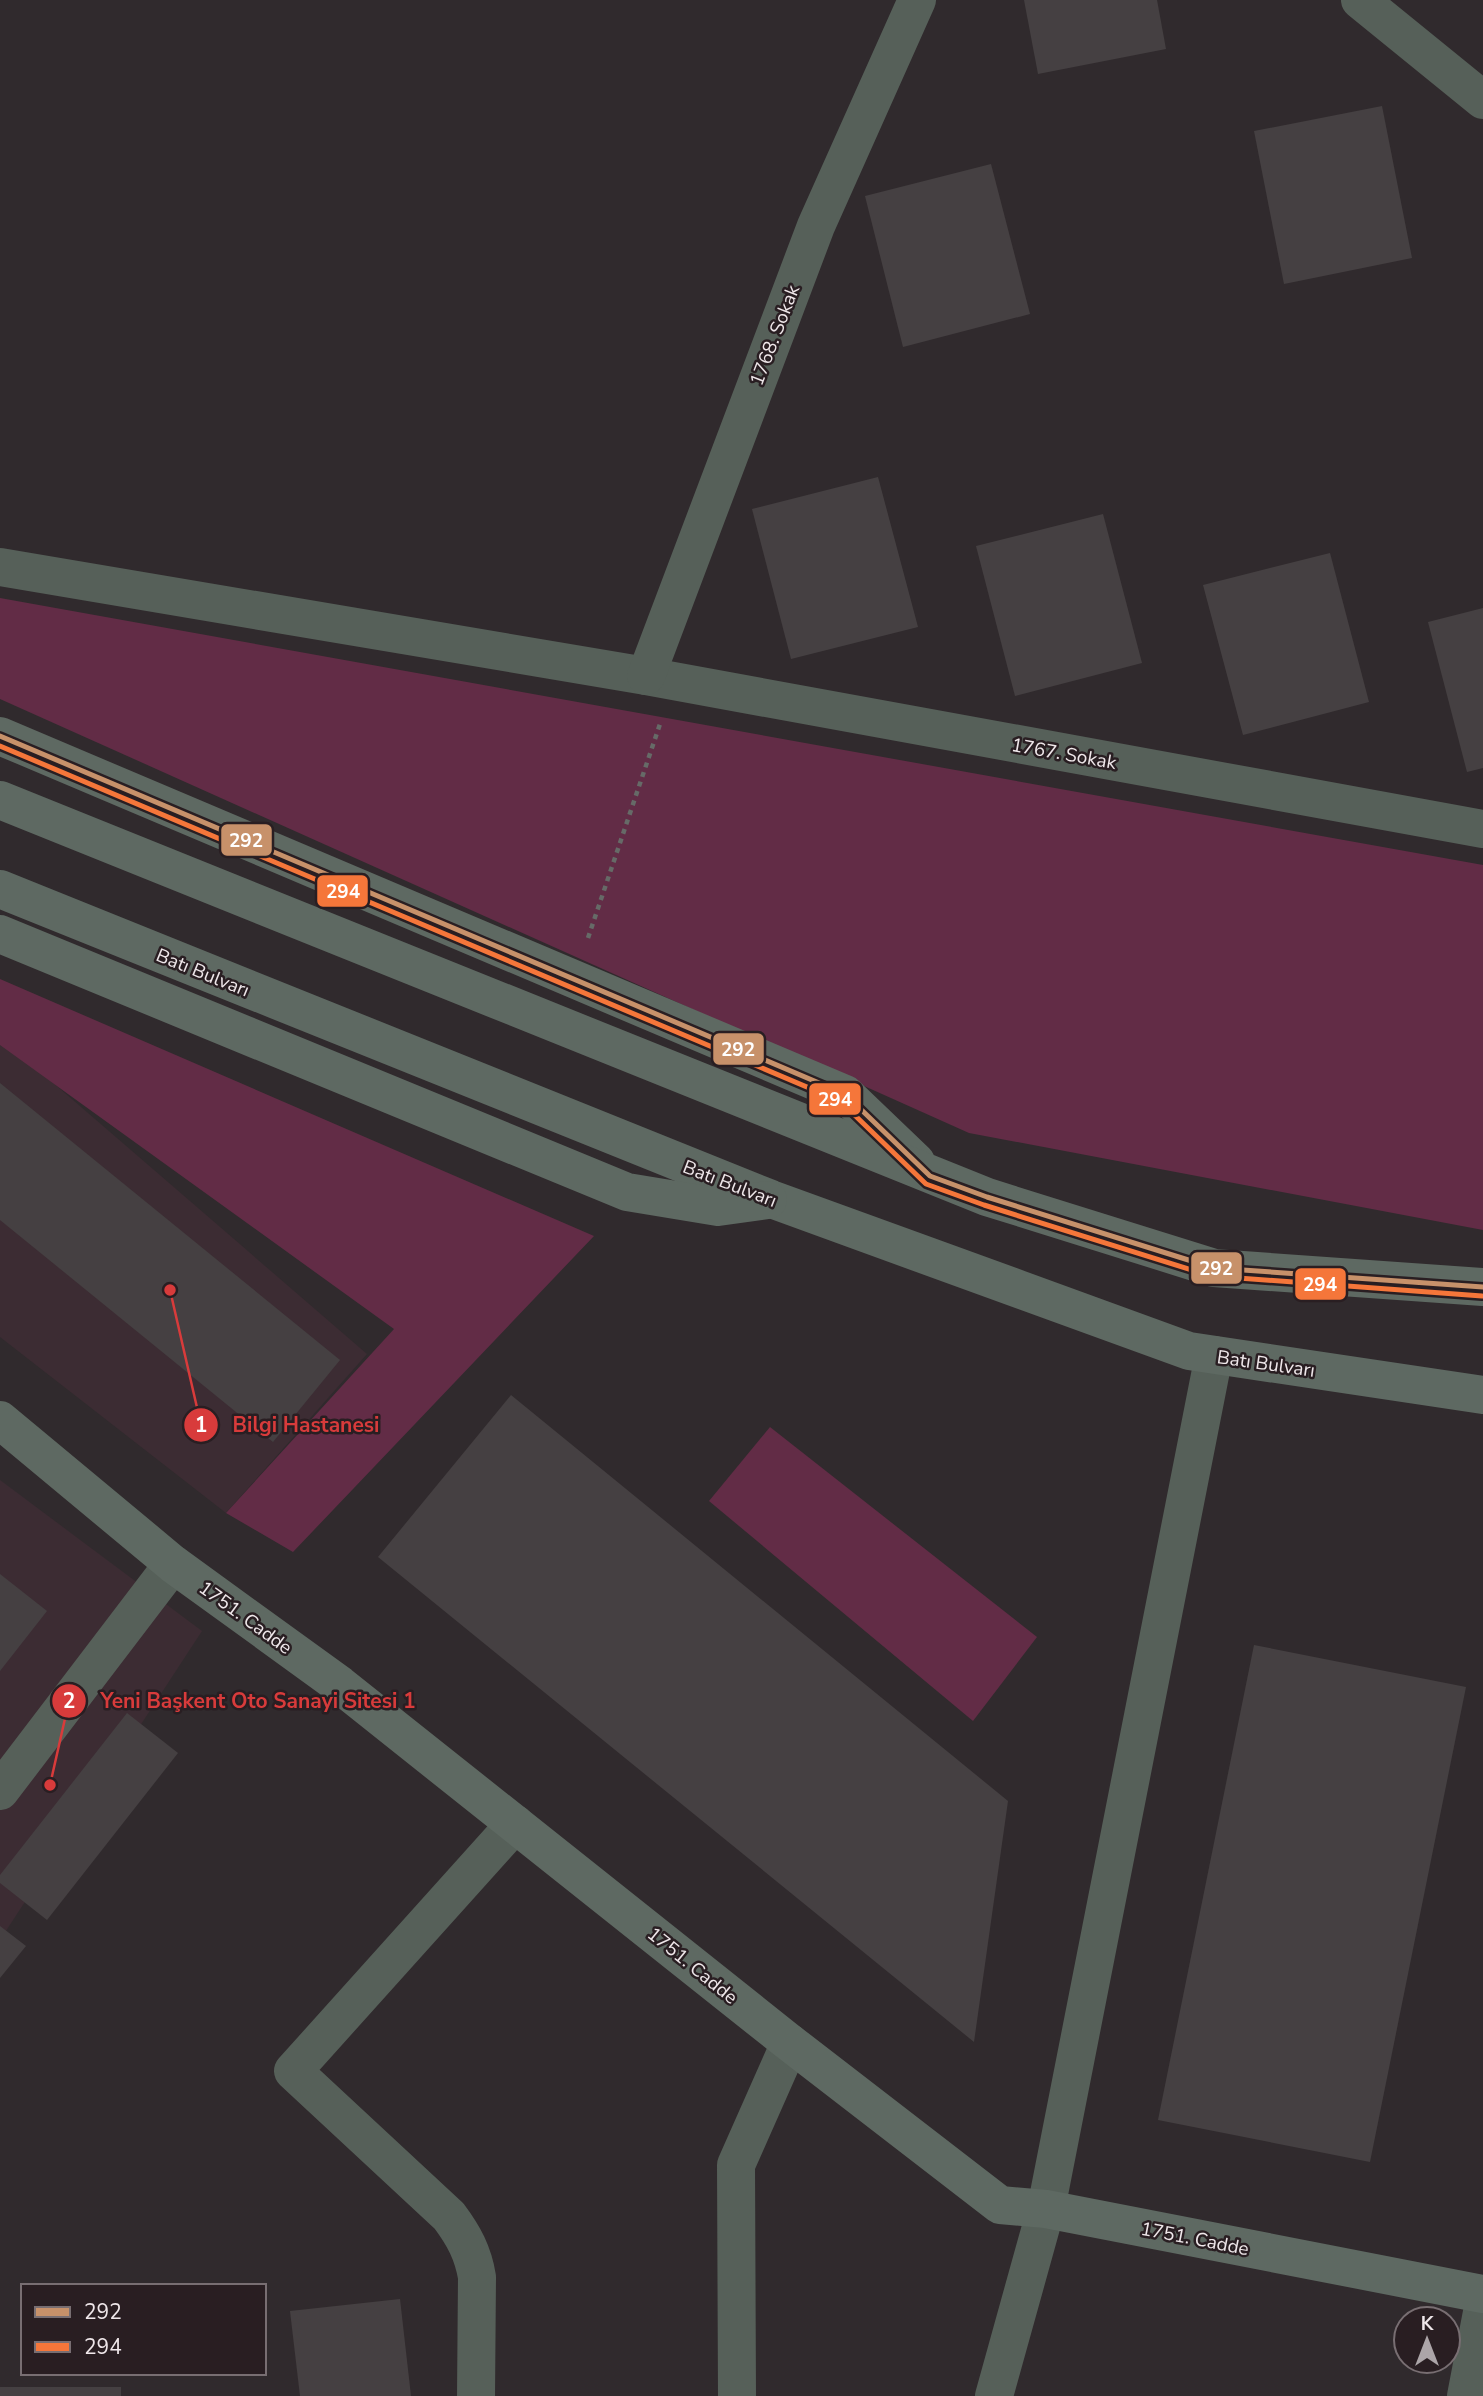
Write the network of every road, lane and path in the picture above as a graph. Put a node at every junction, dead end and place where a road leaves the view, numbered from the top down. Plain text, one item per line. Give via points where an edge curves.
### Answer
1 (917, 0) edge
2 (1360, 0) edge
3 (1483, 100) edge
4 (0, 567) edge
5 (660, 679) junction
6 (0, 736) edge
7 (0, 800) edge
8 (1483, 829) edge
9 (0, 889) edge
10 (0, 934) edge
11 (574, 979) junction
12 (930, 1176) junction
13 (771, 1199) junction
14 (1483, 1287) edge
15 (1214, 1356) junction
16 (1483, 1395) edge
17 (0, 1420) edge
18 (173, 1564) junction
19 (0, 1791) edge
20 (515, 1824) junction
21 (790, 2043) junction
22 (1046, 2209) junction
23 (1483, 2294) edge
24 (1483, 2306) edge
25 (476, 2396) edge
26 (737, 2396) edge
27 (993, 2396) edge
28 (1466, 2396) edge

1 - 5 street, 1768. Sokak via 816,226
2 - 3 street
4 - 5 street, 1767. Sokak
5 - 8 street, 1767. Sokak
5 - 11 path
6 - 11 main road
7 - 12 main road
9 - 13 main road, Batı Bulvarı
10 - 13 main road via 627,1192 718,1207
11 - 12 main road via 845,1094
12 - 14 main road via 1214,1268
13 - 15 main road, Batı Bulvarı via 1189,1351
15 - 16 main road, Batı Bulvarı
15 - 22 street
17 - 18 main road, 1751. Cadde
18 - 19 street
18 - 20 main road, 1751. Cadde via 340,1685
20 - 21 main road, 1751. Cadde
20 - 25 street via 293,2071 449,2216 464,2236 477,2277
21 - 22 main road, 1751. Cadde via 1000,2205
21 - 26 street via 736,2165
22 - 23 main road, 1751. Cadde
22 - 27 street
24 - 28 street

